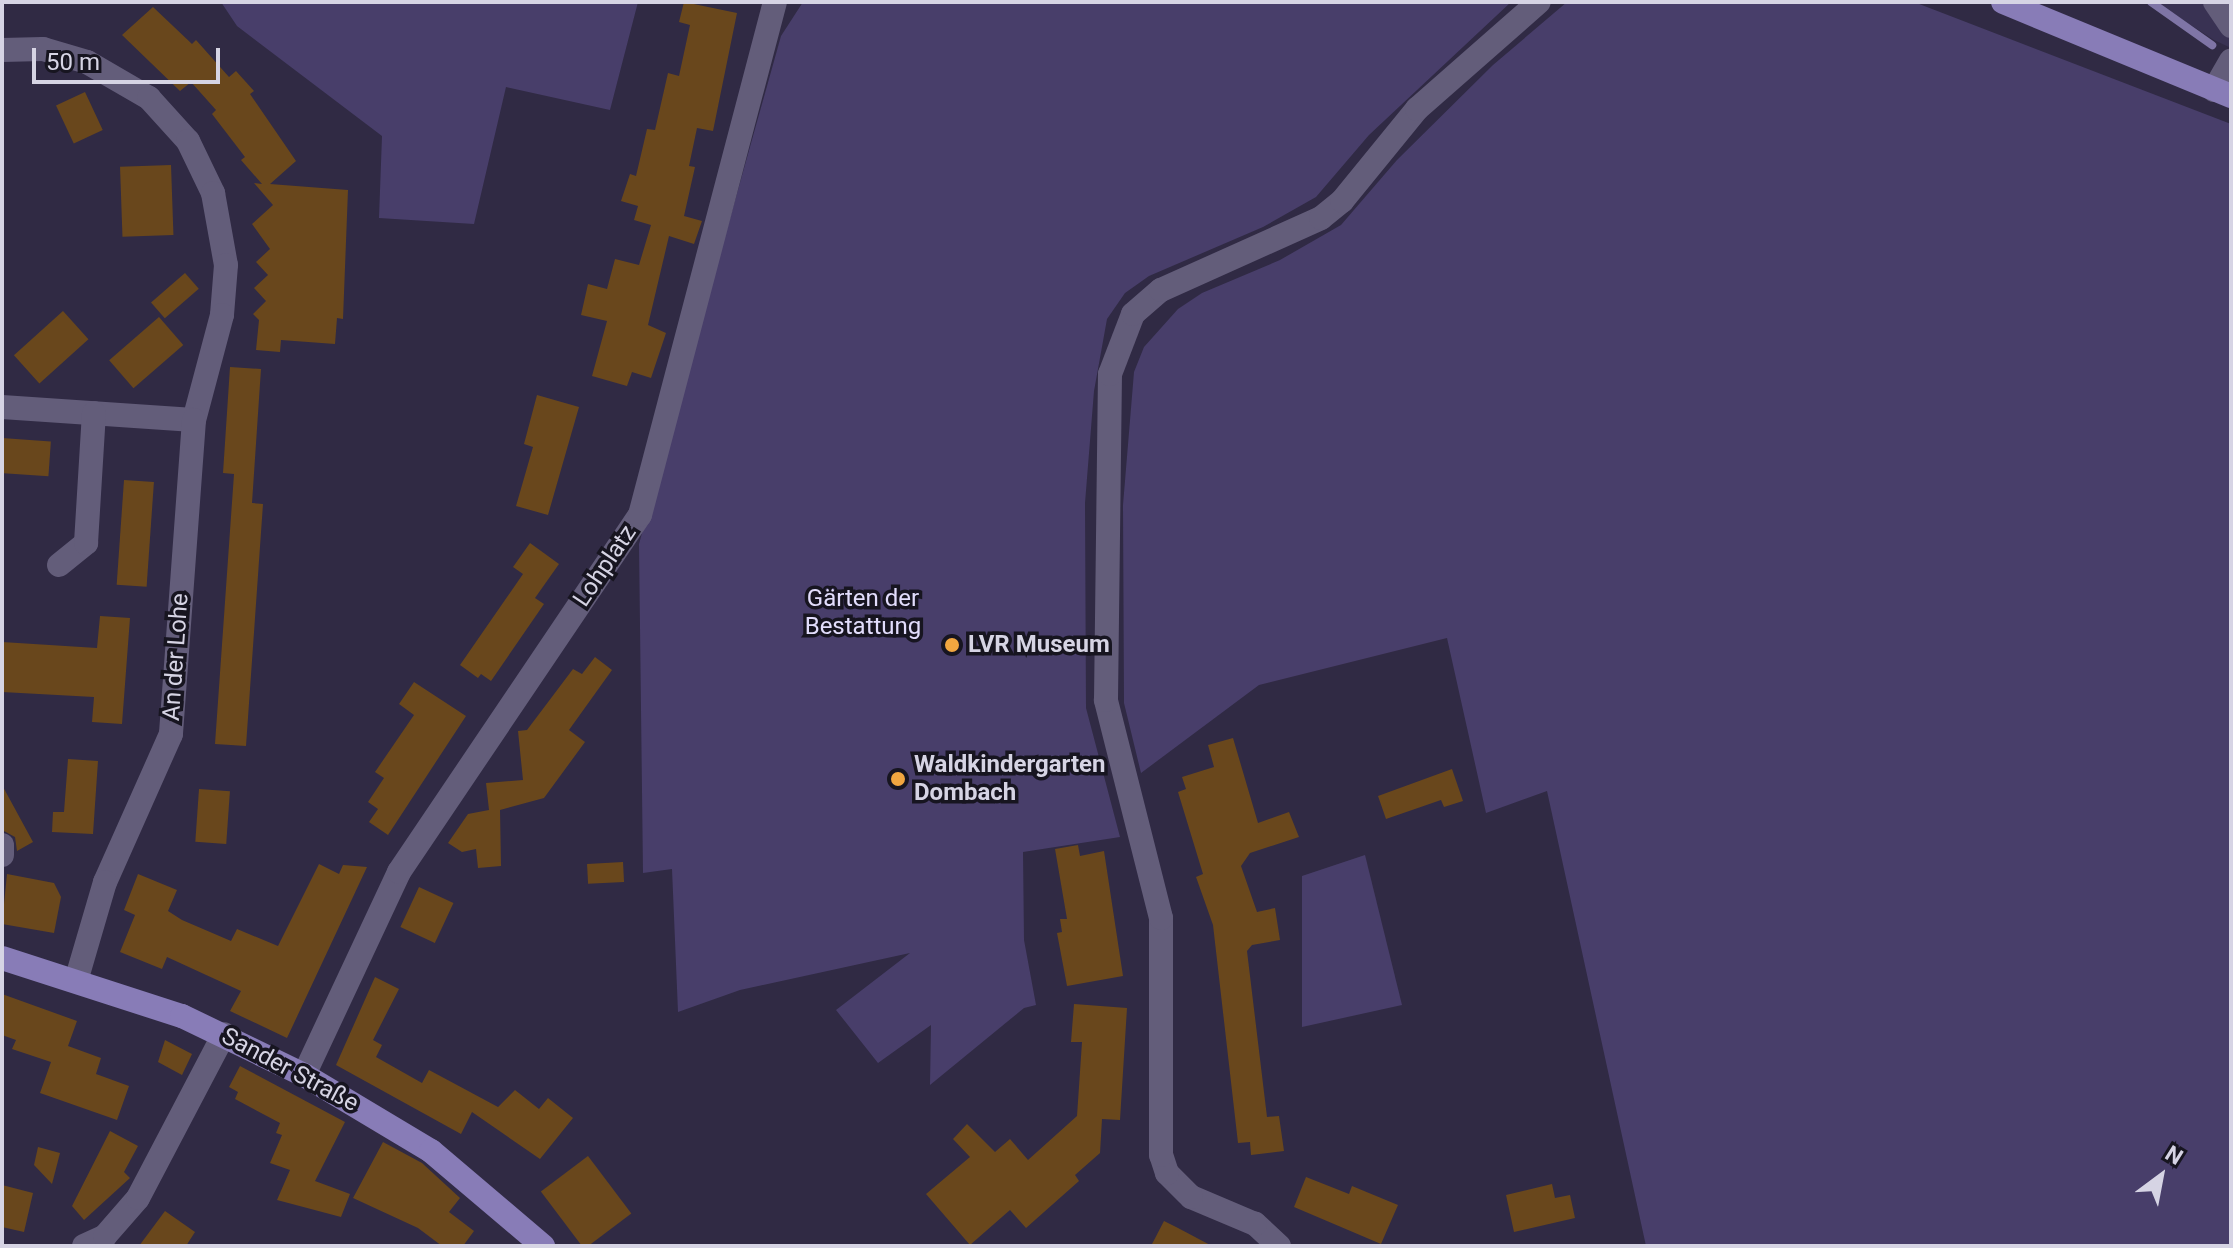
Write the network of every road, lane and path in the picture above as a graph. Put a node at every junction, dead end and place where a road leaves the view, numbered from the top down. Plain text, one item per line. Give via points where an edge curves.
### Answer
1 (775, 2) edge
2 (1539, 2) edge
3 (2003, 2) edge
4 (2215, 2) edge
5 (2231, 26) edge
6 (2, 50) edge
7 (2231, 60) edge
8 (2222, 93) edge
9 (2, 407) edge
10 (94, 413) junction
11 (194, 420) junction
12 (59, 565) dead end
13 (2, 845) edge
14 (2, 855) edge
15 (2, 958) edge
16 (77, 978) junction
17 (224, 1034) junction
18 (304, 1075) junction
19 (84, 1246) edge
20 (543, 1246) edge
21 (1279, 1246) edge

1 - 18 street, Lohplatz via 640,515 399,872
2 - 21 street via 1417,109 1342,201 1321,218 1193,271 1133,314 1110,374 1106,700 1161,918 1161,1155 1167,1173 1191,1197 1255,1224
3 - 8 main road
4 - 5 street
6 - 11 street, An der Lohe via 43,49 87,62 149,98 188,141 213,193 226,265 222,315
7 - 8 street
9 - 10 street
10 - 11 street
10 - 12 street via 86,543
11 - 16 street, An der Lohe via 171,734 105,882
13 - 14 street
15 - 16 main road, Sander Straße
16 - 17 main road, Sander Straße
17 - 18 main road, Sander Straße
17 - 19 street via 138,1198 105,1236
18 - 20 main road, Sander Straße via 431,1151

